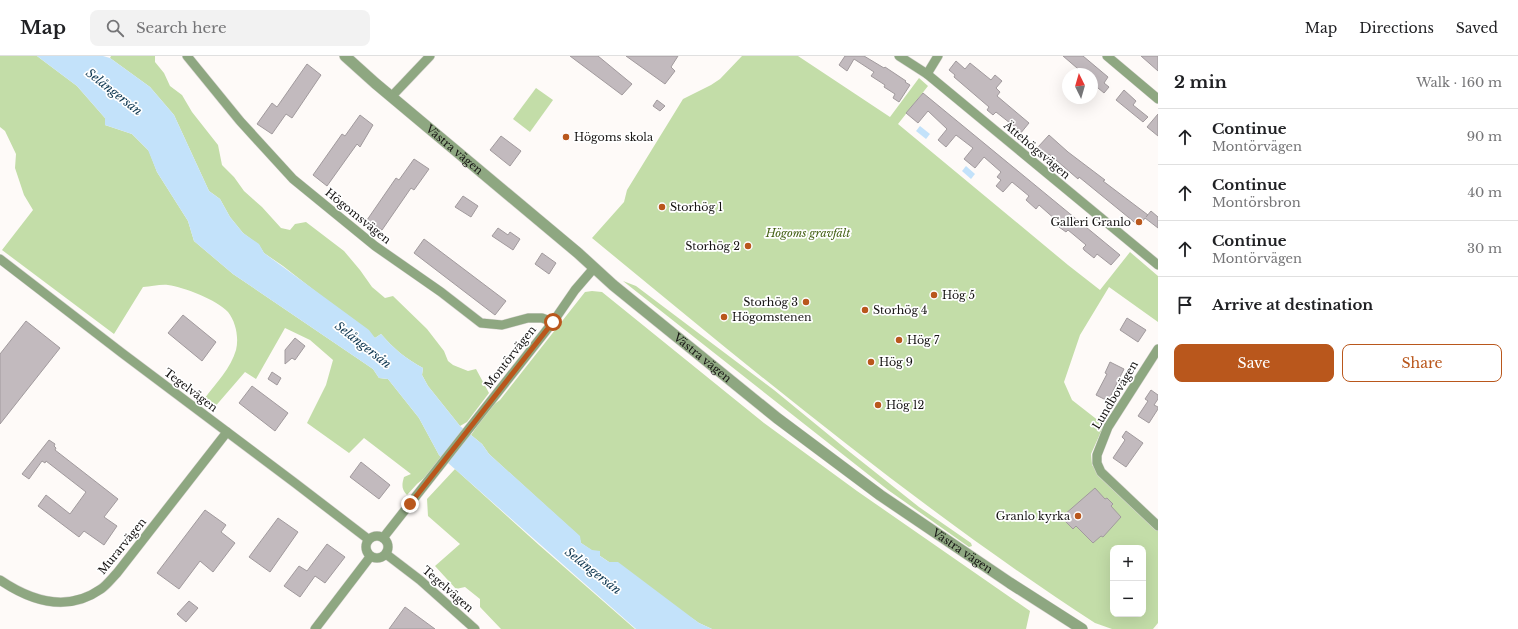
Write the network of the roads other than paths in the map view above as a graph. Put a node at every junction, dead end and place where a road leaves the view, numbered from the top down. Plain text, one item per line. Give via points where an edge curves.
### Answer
1 (187, 56) edge
2 (345, 56) edge
3 (430, 56) edge
4 (899, 56) edge
5 (938, 56) edge
6 (1107, 56) edge
7 (926, 74) junction
8 (392, 96) junction
9 (1158, 99) edge
10 (0, 259) edge
11 (1158, 265) edge
12 (594, 268) junction
13 (553, 322) junction
14 (1158, 349) edge
15 (227, 432) junction
16 (1158, 526) edge
17 (383, 538) junction
18 (368, 539) junction
19 (386, 554) junction
20 (370, 557) junction
21 (0, 580) edge
22 (315, 629) edge
23 (475, 629) edge
24 (1082, 629) edge

1 - 13 street, Högomsvägen via 240,121 293,179 351,228 481,323 502,325 528,318 542,318
2 - 8 street, Västra vägen
3 - 8 street
4 - 7 street, Ättehögsvägen
5 - 7 street
6 - 9 street
7 - 11 street, Ättehögsvägen
8 - 12 street, Västra vägen
10 - 15 street, Tegelvägen
12 - 13 street, Montörvägen
12 - 24 street, Västra vägen via 777,418 880,495 1010,584
13 - 17 street, Montörvägen
14 - 16 street, Lundbovägen via 1108,428 1097,455 1101,472
15 - 18 street, Tegelvägen
15 - 21 street, Murarvägen via 117,573 101,589 82,598 60,602 42,601
17 - 18 street via 375,536
17 - 19 street via 388,544
18 - 20 street via 365,546
19 - 20 street via 378,559
19 - 23 street, Tegelvägen via 420,580
20 - 22 street

